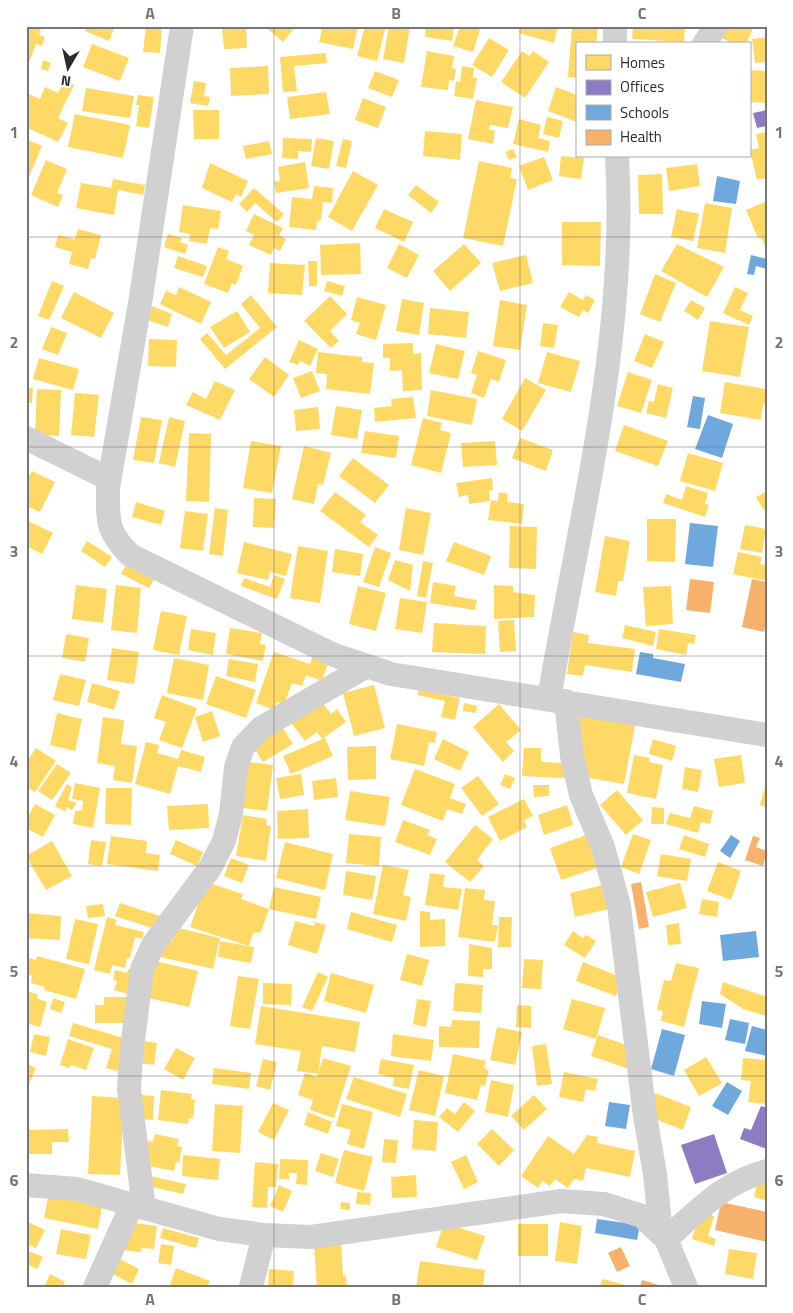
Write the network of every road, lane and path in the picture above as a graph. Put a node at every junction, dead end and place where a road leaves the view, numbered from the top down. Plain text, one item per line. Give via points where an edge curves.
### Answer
1 (182, 26) edge
2 (615, 26) edge
3 (716, 26) edge
4 (615, 42) edge
5 (705, 42) edge
6 (617, 158) edge
7 (26, 438) edge
8 (109, 479) junction
9 (367, 666) junction
10 (557, 700) junction
11 (767, 735) edge
12 (767, 1171) edge
13 (26, 1185) edge
14 (138, 1206) junction
15 (264, 1236) junction
16 (663, 1236) junction
17 (95, 1287) edge
18 (251, 1287) edge
19 (686, 1287) edge

1 - 8 street via 141,297
2 - 4 street
3 - 5 street
6 - 10 street via 620,198 616,299
7 - 8 street
8 - 9 street via 108,518 114,539 130,555 334,655
9 - 10 street via 392,674
9 - 14 street via 261,728 243,748 236,767 231,814 224,841 210,868 153,945 142,969 129,1089
10 - 11 street
10 - 16 street via 581,795 603,847 619,906 644,1116
12 - 16 street via 746,1176 722,1190
13 - 14 street via 77,1189
14 - 15 street via 219,1229
14 - 17 street
15 - 16 street via 311,1237 561,1201 604,1204 642,1216
15 - 18 street
16 - 19 street

